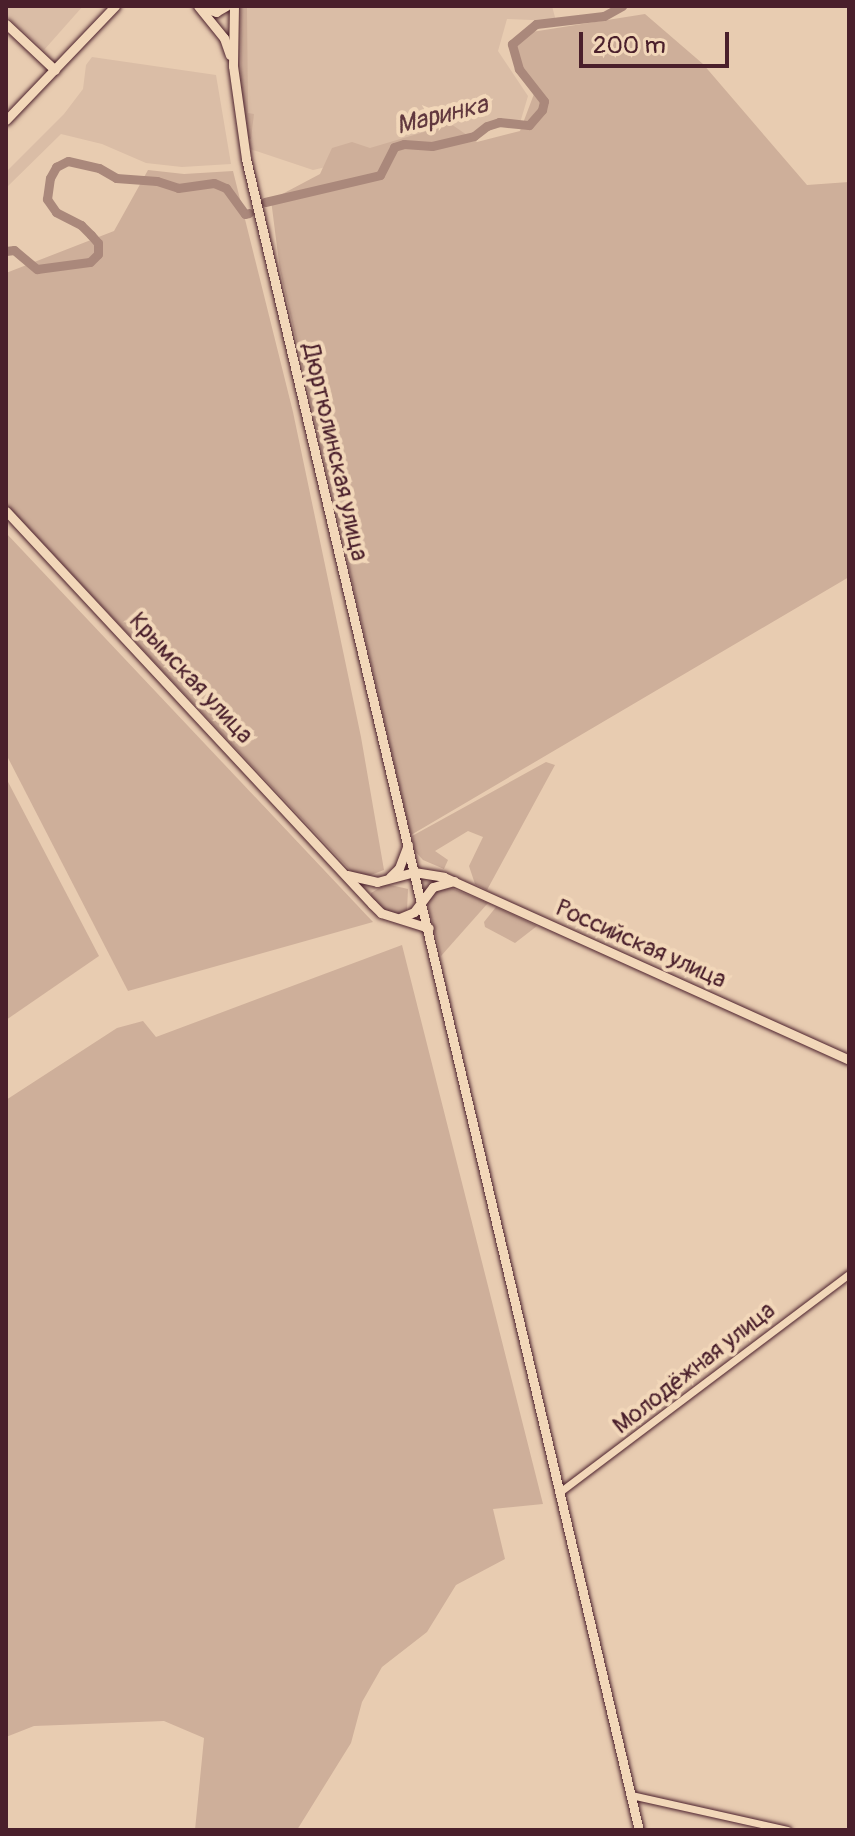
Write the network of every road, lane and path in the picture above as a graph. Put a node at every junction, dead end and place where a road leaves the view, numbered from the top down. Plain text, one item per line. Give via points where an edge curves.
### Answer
1 (115, 6) edge
2 (200, 6) edge
3 (226, 6) edge
4 (234, 6) edge
5 (6, 24) edge
6 (233, 66) junction
7 (55, 70) junction
8 (6, 120) edge
9 (6, 511) edge
10 (408, 845) junction
11 (414, 872) junction
12 (344, 873) junction
13 (444, 877) junction
14 (389, 878) junction
15 (454, 881) junction
16 (377, 882) junction
17 (418, 888) junction
18 (421, 900) junction
19 (372, 904) junction
20 (400, 918) junction
21 (429, 928) junction
22 (849, 1060) edge
23 (849, 1274) edge
24 (561, 1491) junction
25 (631, 1795) junction
26 (639, 1830) edge
27 (787, 1830) edge

1 - 7 main road
2 - 3 main road via 216,12
2 - 6 main road via 224,38
4 - 6 main road
5 - 7 main road
6 - 10 main road, Дюртюлинская улица via 246,159
7 - 8 main road
9 - 12 main road, Крымская улица
10 - 11 main road, Дюртюлинская улица
10 - 13 main road via 412,857
10 - 14 main road
11 - 13 main road, Российская улица
11 - 14 main road
11 - 17 main road, Дюртюлинская улица
12 - 16 main road
12 - 19 main road, Крымская улица
13 - 15 main road, Российская улица
14 - 16 main road
14 - 17 main road
15 - 18 main road via 433,887
15 - 22 main road, Российская улица
16 - 19 main road via 368,891
17 - 18 main road
18 - 20 main road via 409,916
18 - 21 main road
19 - 20 main road via 381,913
20 - 21 main road
21 - 24 main road
23 - 24 street, Молодёжная улица
24 - 25 main road
25 - 26 main road
25 - 27 street

